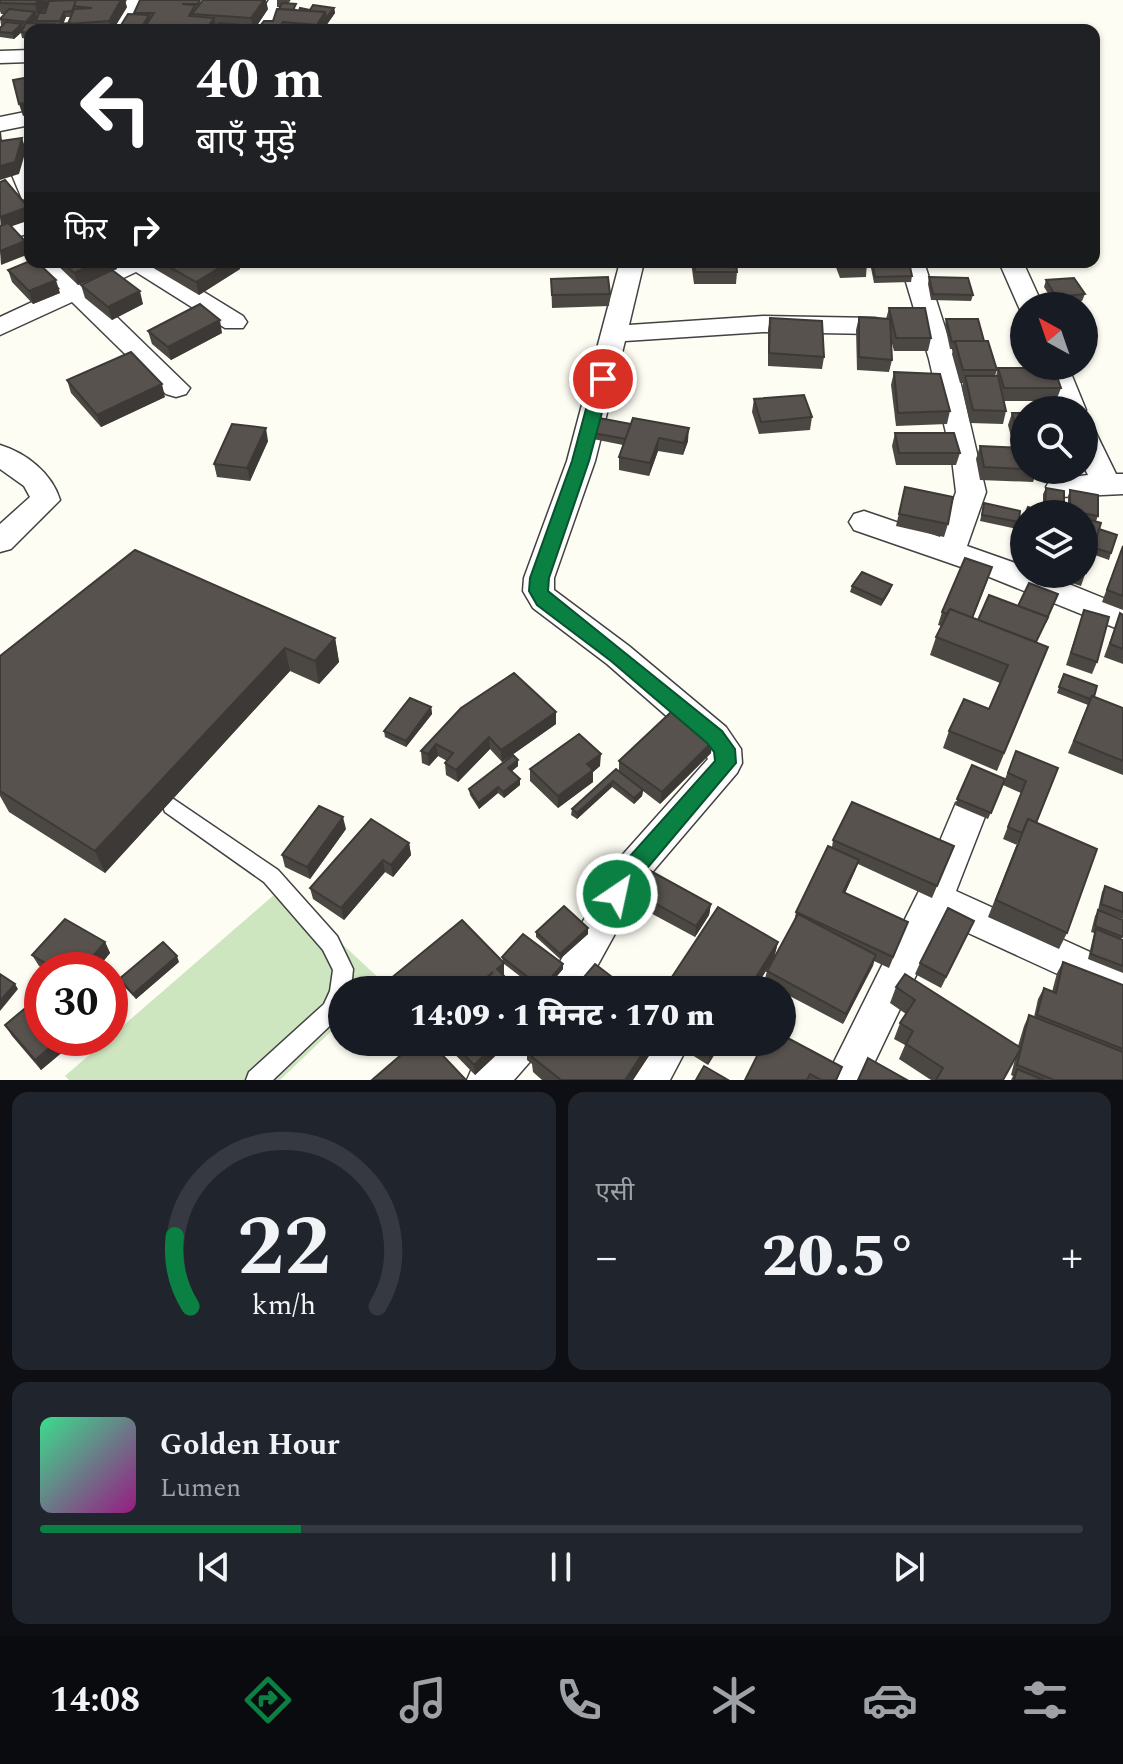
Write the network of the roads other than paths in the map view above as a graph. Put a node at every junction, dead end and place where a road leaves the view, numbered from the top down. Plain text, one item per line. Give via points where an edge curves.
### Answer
1 (137, 0) edge
2 (279, 0) edge
3 (123, 24) edge
4 (263, 24) edge
5 (24, 56) edge
6 (0, 57) edge
7 (24, 119) edge
8 (0, 124) edge
9 (55, 268) edge
10 (126, 268) edge
11 (148, 268) edge
12 (630, 268) edge
13 (914, 268) edge
14 (1014, 268) edge
15 (76, 292) junction
16 (1024, 292) edge
17 (234, 322) dead end
18 (875, 326) edge
19 (0, 327) edge
20 (612, 334) junction
21 (176, 388) dead end
22 (0, 455) edge
23 (1098, 458) edge
24 (1115, 484) edge
25 (1060, 487) edge
26 (864, 522) dead end
27 (0, 541) edge
28 (950, 550) junction
29 (1123, 619) edge
30 (172, 806) dead end
31 (968, 814) edge
32 (934, 899) junction
33 (571, 976) edge
34 (1123, 986) edge
35 (508, 1056) edge
36 (662, 1056) edge
37 (257, 1080) edge
38 (487, 1080) edge
39 (648, 1080) edge
40 (845, 1080) edge

1 - 3 street
2 - 4 street
5 - 6 street
7 - 8 street
9 - 15 street
10 - 15 street
11 - 17 street
12 - 20 street
13 - 28 street via 942,359 971,492
14 - 16 street
15 - 19 street
15 - 21 street
18 - 20 street via 763,324
20 - 33 street via 593,418 538,591 714,737 724,749 725,763 630,872
22 - 27 street via 36,480 45,500
23 - 24 street
24 - 25 street
26 - 28 street
28 - 29 street
30 - 37 lane via 271,876 330,943 343,969 331,1011
31 - 32 street
32 - 34 street
32 - 40 street
35 - 38 street
36 - 39 street

